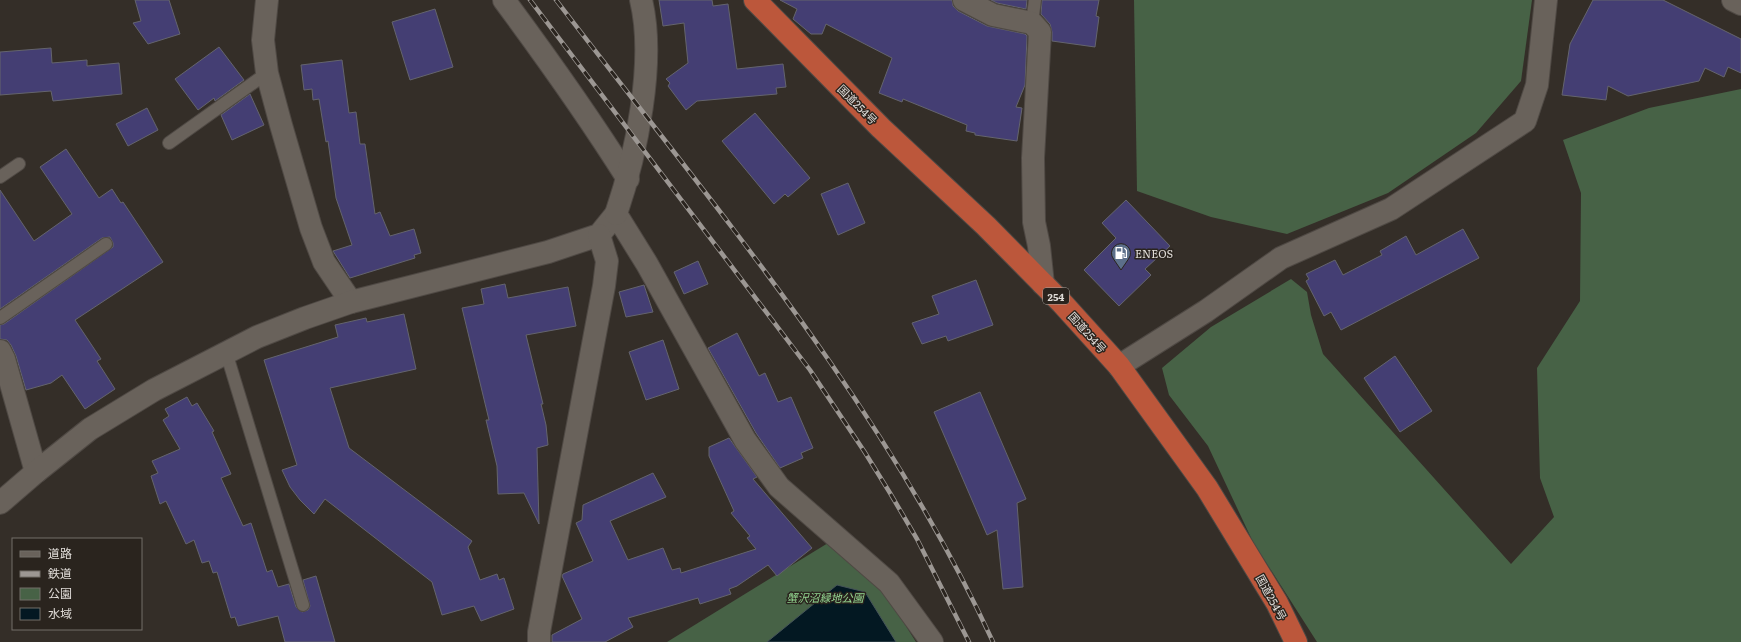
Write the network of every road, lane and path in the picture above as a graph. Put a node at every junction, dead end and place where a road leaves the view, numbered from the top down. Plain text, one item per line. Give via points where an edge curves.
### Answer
1 (267, 0) edge
2 (504, 0) edge
3 (641, 0) edge
4 (755, 0) edge
5 (964, 0) edge
6 (1035, 0) edge
7 (1546, 0) edge
8 (1733, 0) edge
9 (1741, 4) edge
10 (1032, 23) junction
11 (267, 73) junction
12 (169, 143) dead end
13 (19, 164) dead end
14 (0, 177) edge
15 (628, 179) junction
16 (616, 214) junction
17 (599, 235) junction
18 (106, 244) dead end
19 (1043, 284) junction
20 (351, 302) junction
21 (0, 318) edge
22 (0, 351) edge
23 (226, 352) junction
24 (1119, 366) junction
25 (36, 472) junction
26 (0, 503) edge
27 (303, 605) dead end
28 (539, 642) edge
29 (932, 642) edge
30 (1296, 642) edge

1 - 11 street via 262,40
2 - 15 street via 599,132
3 - 15 street via 646,32 646,63 637,138
4 - 19 highway, 国道254号 / 254 via 880,128 986,226
5 - 10 street via 992,15
6 - 10 lane
7 - 24 street via 1537,85 1525,121 1391,209 1281,258 1206,311
8 - 9 street
10 - 19 street via 1040,32 1033,190 1034,222
11 - 12 lane
11 - 20 street via 311,228 324,262
13 - 14 lane
15 - 16 street
16 - 17 street
16 - 29 street via 647,264 745,440 779,487 889,583
17 - 20 street via 548,252
17 - 28 street via 607,261 604,286
18 - 21 lane
19 - 24 highway, 国道254号 / 254
20 - 23 street via 305,318
22 - 25 street
23 - 25 street via 154,390 90,429
23 - 27 lane
24 - 30 highway, 国道254号 / 254 via 1207,488 1277,603
25 - 26 street

